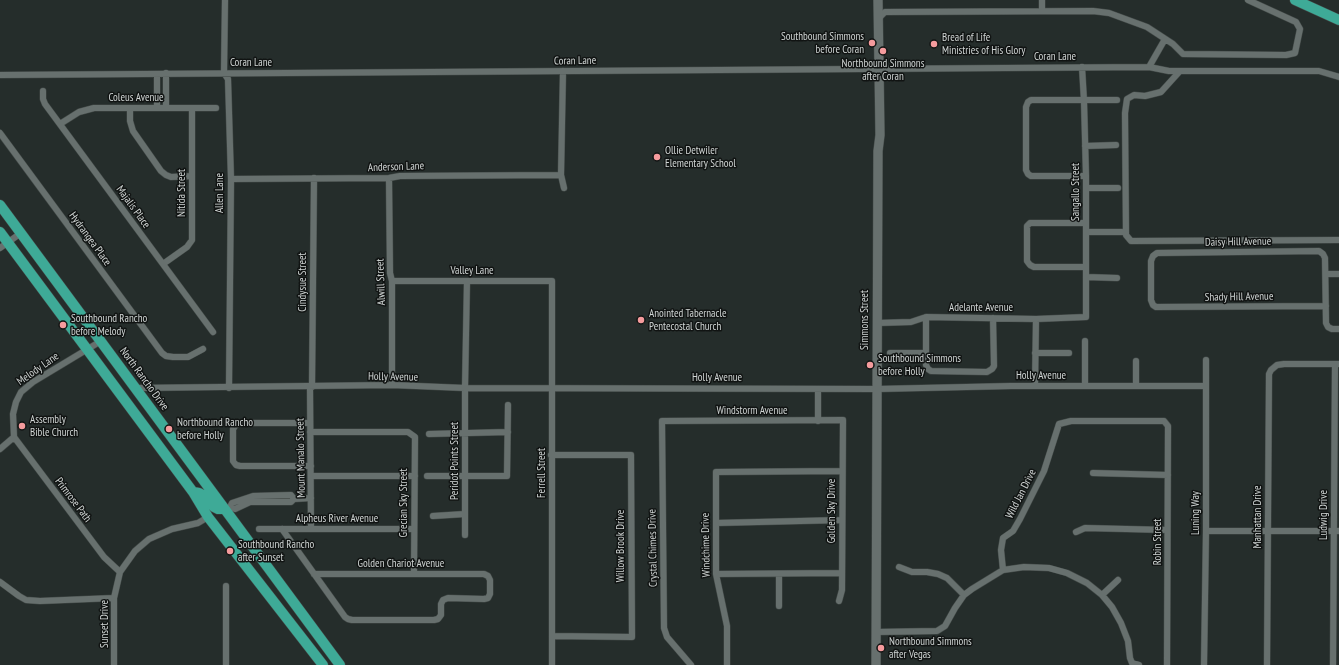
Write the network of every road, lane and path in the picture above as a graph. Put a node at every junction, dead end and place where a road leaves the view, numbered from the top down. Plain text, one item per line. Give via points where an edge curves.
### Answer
1 (224, 0) edge
2 (878, 0) edge
3 (1042, 0) edge
4 (1248, 0) edge
5 (1300, 1) edge
6 (1042, 11) junction
7 (878, 19) junction
8 (1339, 20) edge
9 (1165, 39) junction
10 (1082, 67) junction
11 (1149, 67) junction
12 (878, 68) junction
13 (1180, 70) junction
14 (563, 71) junction
15 (224, 73) junction
16 (157, 74) junction
17 (166, 74) junction
18 (0, 75) edge
19 (1339, 77) edge
20 (43, 91) dead end
21 (1117, 100) dead end
22 (1084, 101) junction
23 (130, 108) junction
24 (157, 108) junction
25 (166, 108) junction
26 (192, 108) junction
27 (216, 108) dead end
28 (60, 124) junction
29 (0, 133) edge
30 (1116, 145) dead end
31 (1085, 146) junction
32 (561, 175) junction
33 (192, 176) junction
34 (1086, 176) junction
35 (314, 178) junction
36 (389, 178) junction
37 (230, 179) junction
38 (564, 188) dead end
39 (1086, 188) junction
40 (1118, 188) dead end
41 (0, 205) edge
42 (1086, 223) junction
43 (0, 232) edge
44 (1086, 232) junction
45 (1122, 232) dead end
46 (21, 233) junction
47 (1339, 240) edge
48 (4, 245) edge
49 (163, 264) junction
50 (1086, 267) junction
51 (1326, 274) junction
52 (1339, 274) edge
53 (1086, 277) junction
54 (1117, 278) dead end
55 (392, 281) junction
56 (467, 281) junction
57 (552, 281) joint
58 (1153, 305) joint
59 (1326, 306) junction
60 (926, 317) junction
61 (1086, 317) joint
62 (992, 318) junction
63 (1036, 319) junction
64 (877, 322) junction
65 (1339, 329) edge
66 (213, 332) dead end
67 (101, 341) junction
68 (1085, 341) dead end
69 (87, 349) junction
70 (203, 350) dead end
71 (890, 353) dead end
72 (926, 353) junction
73 (1035, 353) junction
74 (1069, 353) dead end
75 (1206, 360) dead end
76 (1136, 361) dead end
77 (1337, 364) edge
78 (392, 385) junction
79 (1085, 385) junction
80 (1136, 385) junction
81 (311, 386) junction
82 (1035, 386) junction
83 (1206, 386) junction
84 (136, 388) junction
85 (229, 388) junction
86 (465, 388) junction
87 (552, 388) junction
88 (818, 389) junction
89 (877, 389) junction
90 (508, 405) dead end
91 (843, 420) joint
92 (662, 421) joint
93 (818, 421) junction
94 (310, 423) junction
95 (1059, 424) joint
96 (310, 432) junction
97 (508, 432) junction
98 (465, 433) junction
99 (429, 434) dead end
100 (14, 437) junction
101 (0, 449) edge
102 (551, 455) junction
103 (311, 466) junction
104 (842, 471) junction
105 (1093, 473) dead end
106 (1168, 475) junction
107 (311, 476) junction
108 (414, 476) junction
109 (427, 476) dead end
110 (465, 476) junction
111 (193, 492) junction
112 (311, 498) junction
113 (227, 508) junction
114 (465, 514) junction
115 (433, 516) dead end
116 (208, 517) junction
117 (842, 520) junction
118 (716, 523) junction
119 (259, 529) dead end
120 (282, 529) junction
121 (311, 529) junction
122 (414, 529) junction
123 (1168, 530) junction
124 (1206, 530) junction
125 (1268, 531) junction
126 (1337, 531) edge
127 (1076, 532) dead end
128 (242, 534) junction
129 (465, 535) dead end
130 (899, 567) dead end
131 (1003, 570) junction
132 (120, 572) junction
133 (842, 573) junction
134 (314, 574) junction
135 (414, 574) junction
136 (716, 574) junction
137 (779, 574) junction
138 (1118, 580) dead end
139 (0, 582) edge
140 (226, 586) dead end
141 (1102, 594) junction
142 (964, 595) junction
143 (114, 598) junction
144 (839, 601) dead end
145 (780, 606) dead end
146 (876, 632) junction
147 (552, 636) junction
148 (114, 665) edge
149 (226, 665) edge
150 (323, 665) edge
151 (340, 665) edge
152 (552, 665) edge
153 (690, 665) edge
154 (727, 665) edge
155 (876, 665) edge
156 (1139, 665) edge
157 (1167, 665) edge
158 (1204, 665) edge
159 (1267, 665) edge
160 (1333, 665) edge

1 - 15 street, Allen Lane
2 - 7 main road, Simmons Street
3 - 6 street
4 - 9 street via 1296,22 1300,29 1295,53 1183,54
5 - 8 main road
6 - 7 street via 887,12
6 - 9 street via 1109,13 1147,27
7 - 12 main road, Simmons Street
9 - 11 street
10 - 11 street, Coran Lane
10 - 12 street, Coran Lane
10 - 22 street, Sangallo Street
11 - 13 street, Coran Lane via 1169,71
12 - 14 street, Coran Lane
12 - 64 main road, Simmons Street via 880,135
13 - 19 street, Coran Lane via 1319,71
13 - 47 street via 1161,92 1145,96 1134,95 1127,99 1126,235 1131,241
14 - 15 street, Coran Lane
14 - 32 street
15 - 17 street, Coran Lane
15 - 37 street, Allen Lane via 228,79
16 - 17 street, Coran Lane
16 - 18 street, Coran Lane
16 - 24 street
17 - 25 street
20 - 28 street, Majalis Place via 43,99
21 - 22 street
22 - 31 street, Sangallo Street
22 - 34 street via 1028,102 1026,170 1031,176
23 - 24 street, Coleus Avenue
23 - 28 street, Coleus Avenue via 89,109
23 - 33 street via 133,131 161,171 169,176
24 - 25 street, Coleus Avenue
25 - 26 street, Coleus Avenue
26 - 27 street, Coleus Avenue
26 - 33 street, Nitida Street
28 - 49 street, Majalis Place
29 - 70 street, Hydrangea Place via 166,356 188,357
30 - 31 street
31 - 34 street, Sangallo Street
32 - 36 street, Anderson Lane
32 - 38 street
33 - 49 street, Nitida Street via 191,242
34 - 39 street, Sangallo Street
35 - 36 street, Anderson Lane
35 - 37 street, Anderson Lane
35 - 81 street, Cindysue Street
36 - 55 street, Alwill Street
37 - 85 street, Allen Lane
39 - 40 street
39 - 42 street, Sangallo Street
41 - 46 main road, North Rancho Drive
42 - 44 street, Sangallo Street
42 - 50 street via 1030,223 1027,226 1027,261 1030,266
43 - 48 main road
44 - 45 street
44 - 50 street, Sangallo Street
46 - 48 street
46 - 67 main road, North Rancho Drive
48 - 69 main road
49 - 66 street, Majalis Place
50 - 53 street, Sangallo Street
51 - 52 street
51 - 58 street, Daisy Hill Avenue via 1325,258 1319,251 1157,253 1151,261
51 - 59 street
53 - 54 street
53 - 61 street, Sangallo Street
55 - 56 street, Valley Lane
55 - 78 street, Alwill Street
56 - 57 street, Valley Lane
56 - 86 street, Peridot Points Street
57 - 87 street, Ferrell Street
58 - 59 street, Shady Hill Avenue via 1159,308
59 - 65 street via 1328,327
60 - 62 street, Adelante Avenue
60 - 64 street, Adelante Avenue via 911,322
60 - 72 street
61 - 63 street, Adelante Avenue
62 - 63 street, Adelante Avenue
62 - 72 street via 994,366 988,372 931,371 926,365
63 - 73 street
64 - 89 main road, Simmons Street
67 - 69 street, Melody Lane
67 - 84 main road, North Rancho Drive
68 - 79 street
69 - 100 street, Melody Lane via 21,392 13,414
69 - 111 main road
71 - 72 street
73 - 74 street
73 - 82 street
75 - 83 street, Luning Way
76 - 80 street
77 - 125 street, Manhattan Drive via 1277,365 1269,374
77 - 126 street, Ludwig Drive
78 - 81 street, Holly Avenue
78 - 86 street, Holly Avenue
79 - 80 street, Holly Avenue
79 - 82 street, Holly Avenue
80 - 83 street, Holly Avenue
81 - 85 street, Holly Avenue
81 - 94 street, Mount Manalo Street
82 - 89 street, Holly Avenue
83 - 124 street, Luning Way
84 - 85 street, Holly Avenue
84 - 113 main road, North Rancho Drive
86 - 87 street, Holly Avenue
86 - 98 street, Peridot Points Street
87 - 88 street, Holly Avenue
87 - 102 street, Ferrell Street
88 - 89 street, Holly Avenue
88 - 93 street
89 - 146 main road, Simmons Street
90 - 97 street
91 - 93 street, Windstorm Avenue
91 - 104 street, Golden Sky Drive
92 - 93 street, Windstorm Avenue
92 - 153 street, Crystal Chimes Drive via 664,628 667,638
94 - 96 street, Mount Manalo Street
94 - 103 street via 239,423 233,429 233,461 240,466
95 - 106 street, Robin Street via 1071,421 1164,421 1168,426
95 - 131 street, Wild Jan Drive via 1044,471 1013,531 1003,538
96 - 103 street, Mount Manalo Street
96 - 108 street, Grecian Sky Street via 408,432 415,437
97 - 98 street
97 - 110 street via 507,476
98 - 99 street
98 - 110 street, Peridot Points Street
100 - 101 street
100 - 132 street, Primrose Path via 104,557
102 - 147 street, Ferrell Street
102 - 147 street, Willow Brook Drive via 631,455 632,637
103 - 107 street, Mount Manalo Street
104 - 117 street, Golden Sky Drive
104 - 118 street, Windchime Drive via 716,472
105 - 106 street
106 - 123 street, Robin Street
107 - 108 street
107 - 112 street, Mount Manalo Street
108 - 122 street, Grecian Sky Street
109 - 110 street
110 - 114 street, Peridot Points Street
111 - 113 main road via 203,495 214,508
111 - 116 main road
112 - 113 street via 294,499 291,502 250,502 235,509
112 - 121 street, Mount Manalo Street
113 - 128 main road, North Rancho Drive
114 - 115 street
114 - 129 street, Peridot Points Street
116 - 128 main road via 220,517 234,531
116 - 132 street, Sunset Drive via 198,523 172,529 149,539 135,551
116 - 150 main road
117 - 118 street
117 - 133 street, Golden Sky Drive
118 - 136 street, Windchime Drive
119 - 120 street, Alpheus River Avenue
120 - 121 street, Alpheus River Avenue
120 - 134 street
121 - 122 street, Alpheus River Avenue
122 - 135 street, Grecian Sky Street
123 - 127 street via 1085,528
123 - 157 street, Robin Street
124 - 125 street
124 - 158 street, Luning Way
125 - 126 street
125 - 159 street, Manhattan Drive
126 - 160 street, Ludwig Drive
128 - 151 main road, North Rancho Drive
130 - 142 street via 912,572 938,574 947,578
131 - 141 street via 1024,567 1049,568 1088,583
131 - 142 street
132 - 143 street, Sunset Drive
133 - 137 street
133 - 144 street, Golden Sky Drive
134 - 135 street, Golden Chariot Avenue
134 - 135 street, Golden Chariot Avenue via 348,619 352,620 434,620 441,615 443,600 484,599 490,594 490,580 484,574
136 - 137 street
136 - 154 street, Windchime Drive via 728,626
137 - 145 street
138 - 141 street
139 - 143 street via 26,600
140 - 149 street
141 - 156 street via 1121,623 1132,663
142 - 146 street via 941,630
143 - 148 street, Sunset Drive
146 - 155 main road, Simmons Street
147 - 152 street, Ferrell Street

